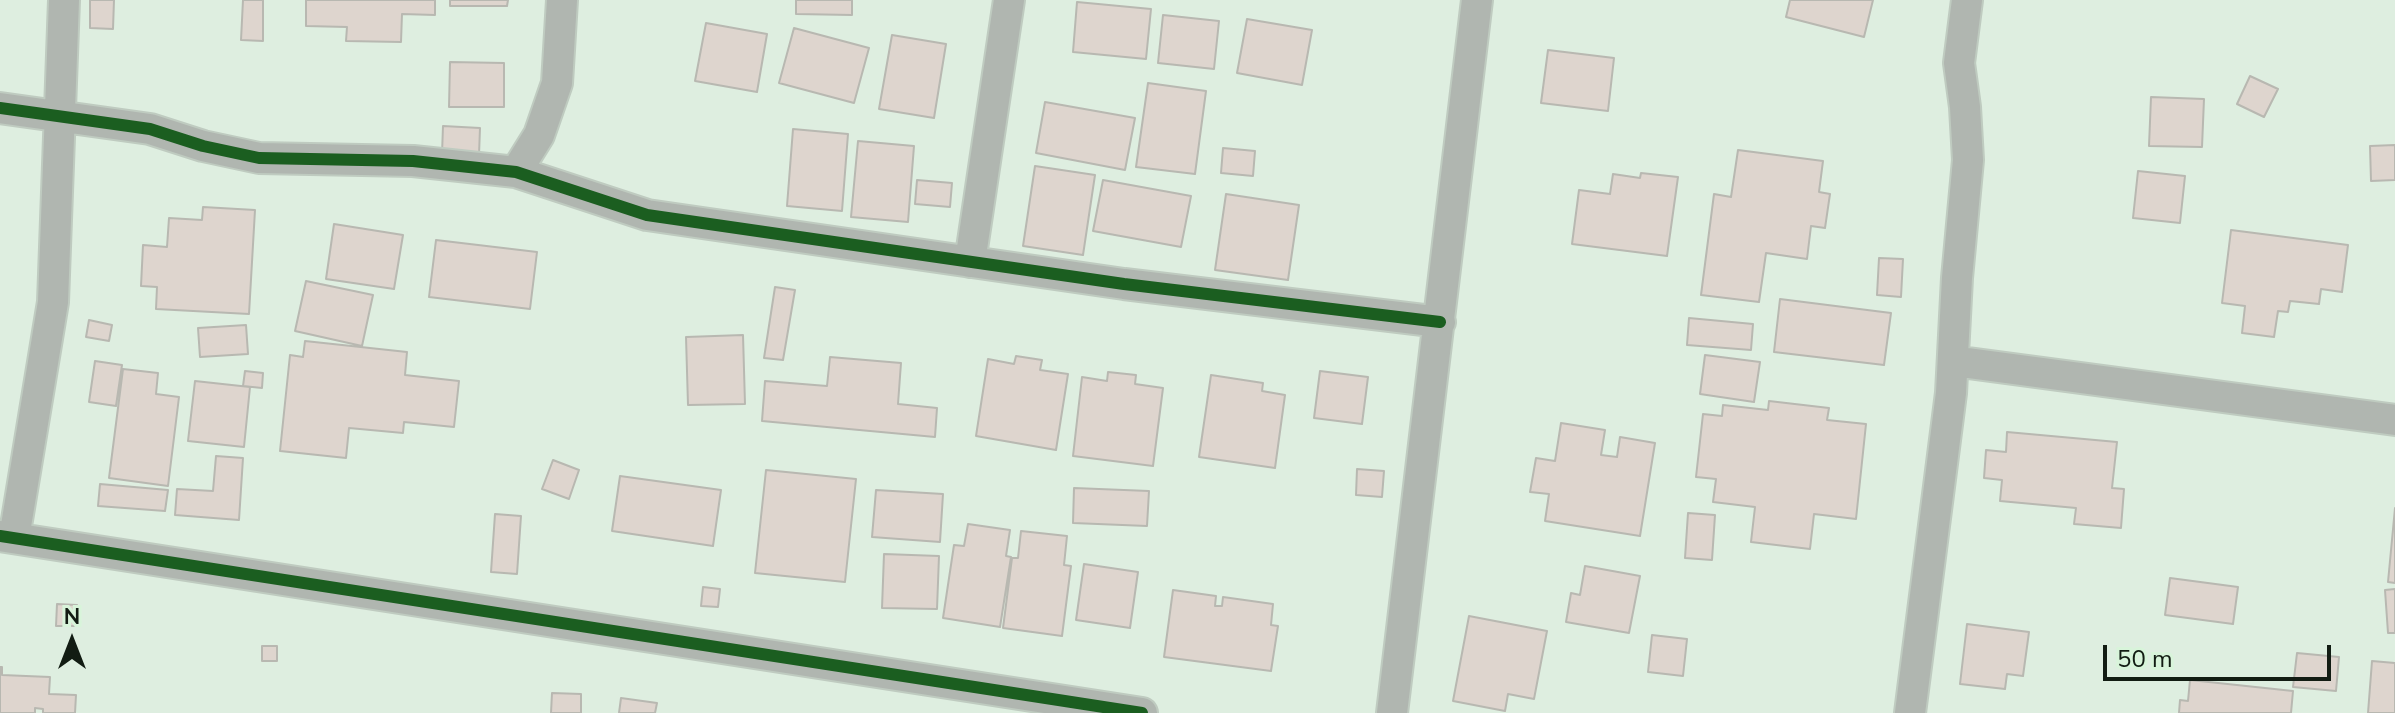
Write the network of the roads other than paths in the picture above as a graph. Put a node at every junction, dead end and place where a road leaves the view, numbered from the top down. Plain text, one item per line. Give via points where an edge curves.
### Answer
1 (64, 0) edge
2 (562, 0) edge
3 (1009, 0) edge
4 (1477, 0) edge
5 (1967, 0) edge
6 (0, 108) edge
7 (59, 117) junction
8 (516, 172) junction
9 (970, 262) junction
10 (1440, 322) junction
11 (1953, 361) junction
12 (2395, 420) edge
13 (7, 537) edge
14 (1142, 713) edge
15 (1392, 713) edge
16 (1910, 713) edge

1 - 7 street
2 - 8 street via 557,83 539,135
3 - 9 street
4 - 10 street
5 - 11 street via 1959,63 1968,160
6 - 7 street
7 - 8 street via 150,129 259,158 413,161
7 - 13 street via 53,302
8 - 9 street via 647,215
9 - 10 street
10 - 15 street
11 - 12 street
11 - 16 street
13 - 14 street

